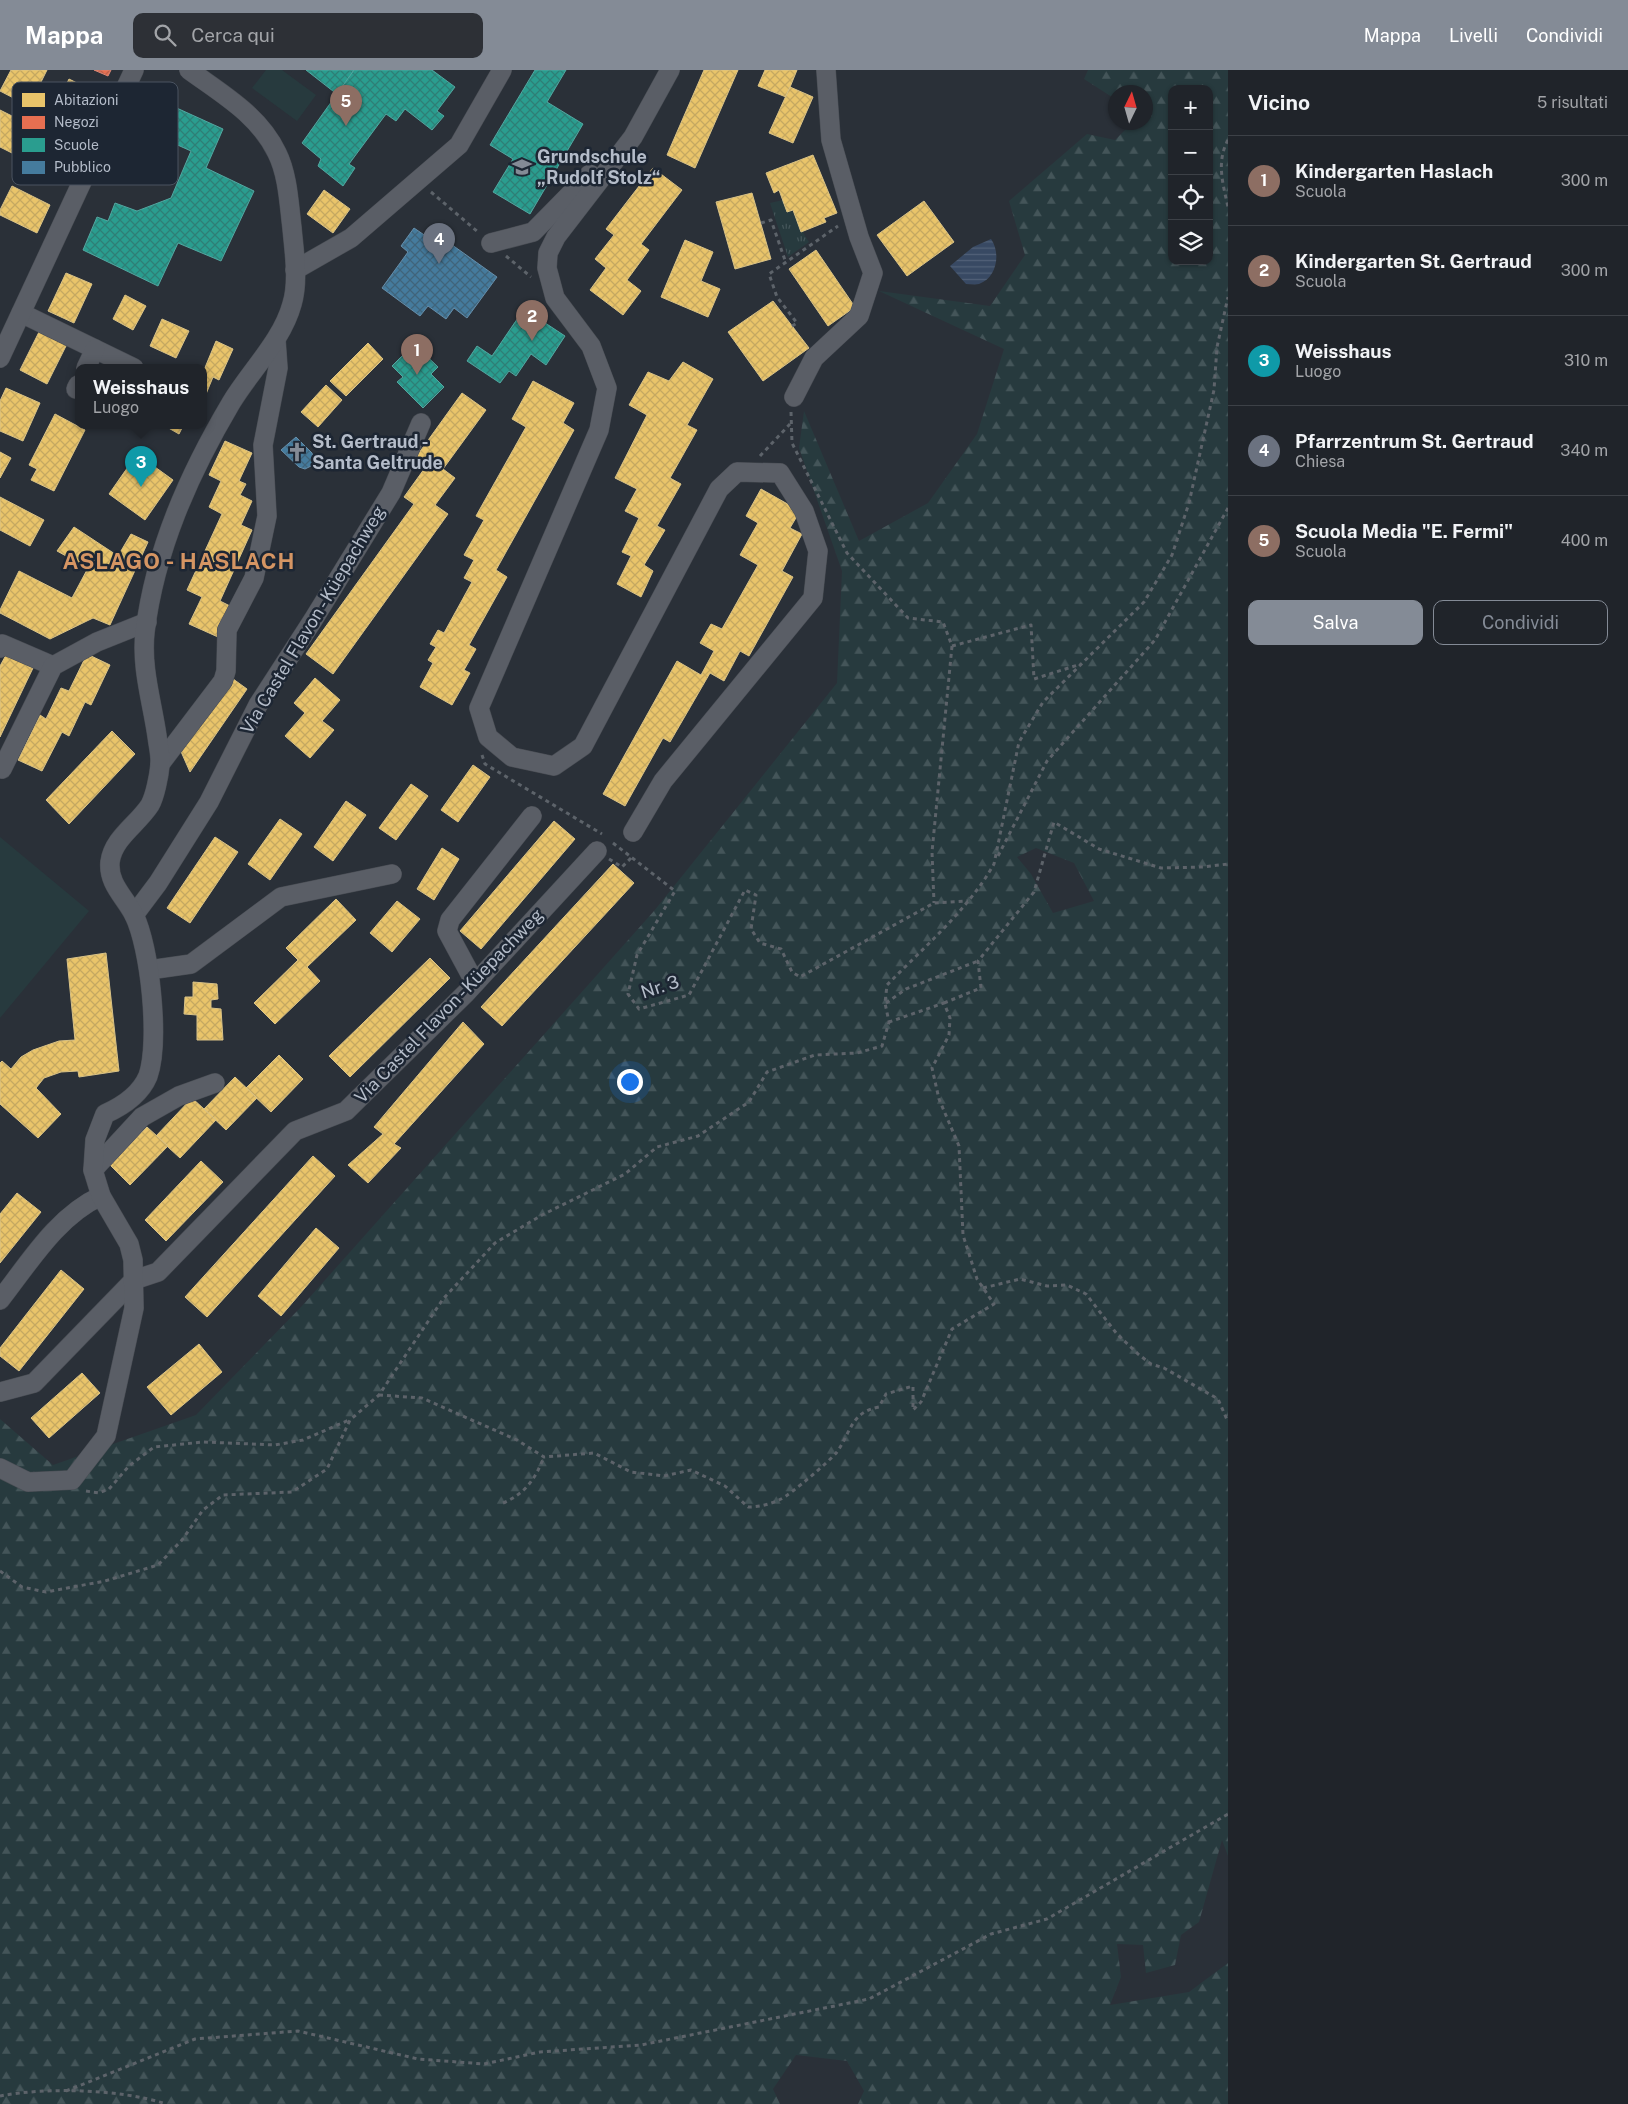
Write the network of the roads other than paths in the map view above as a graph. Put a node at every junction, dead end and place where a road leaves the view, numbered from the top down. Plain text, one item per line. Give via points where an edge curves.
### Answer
1 (134, 70) edge
2 (189, 70) edge
3 (502, 70) edge
4 (670, 70) edge
5 (826, 70) edge
6 (128, 82) edge
7 (636, 133) junction
8 (81, 185) edge
9 (491, 243) dead end
10 (295, 270) junction
11 (21, 313) junction
12 (276, 340) junction
13 (95, 349) junction
14 (0, 358) edge
15 (88, 364) edge
16 (126, 364) edge
17 (794, 397) road end
18 (421, 423) dead end
19 (147, 622) junction
20 (0, 648) edge
21 (53, 666) junction
22 (160, 764) junction
23 (2, 769) dead end
24 (532, 816) dead end
25 (633, 832) dead end
26 (597, 851) road end
27 (392, 874) dead end
28 (134, 915) junction
29 (149, 970) junction
30 (475, 983) junction
31 (215, 1083) dead end
32 (93, 1170) junction
33 (101, 1196) junction
34 (134, 1280) junction
35 (0, 1300) edge
36 (0, 1392) edge
37 (0, 1468) edge

1 - 6 street
2 - 10 street via 246,111 264,130 278,154 287,193
3 - 10 street via 459,145 351,238
4 - 7 street
5 - 17 street via 830,140 873,273 859,316 814,358
7 - 9 street via 630,130 621,136 581,185 533,232
7 - 25 street via 556,237 548,253 547,268 555,298 592,346 607,388 599,430 479,708 488,737 512,757 554,766 583,746 719,489 737,472 780,473 804,511 818,551 813,598 663,781
8 - 11 street
10 - 12 street via 292,304
11 - 13 street
11 - 14 street
12 - 19 street via 232,402 189,480 160,552
12 - 22 street via 278,368 263,445 267,516 254,578 227,630 223,680
13 - 15 street
13 - 16 street
18 - 28 street, Via Castel Flavon - Küepachweg via 391,493 258,705 208,802 158,884
19 - 21 street via 97,642
19 - 22 street via 145,674
20 - 21 street via 2,644
21 - 23 street
22 - 28 street via 151,804 120,840 110,862 115,888
24 - 30 street via 450,920 447,931
26 - 30 street, Via Castel Flavon - Küepachweg
27 - 29 street via 281,896 190,964
28 - 29 street
29 - 32 street via 153,1044 148,1076 138,1093 105,1114 95,1140
30 - 34 street, Via Castel Flavon - Küepachweg via 346,1111 294,1131 158,1272
31 - 32 street via 179,1096 142,1116
32 - 33 street
33 - 34 street via 129,1244
33 - 35 street via 91,1200 57,1228
34 - 36 street via 34,1383
34 - 37 street via 134,1308 106,1436 72,1480 28,1482

